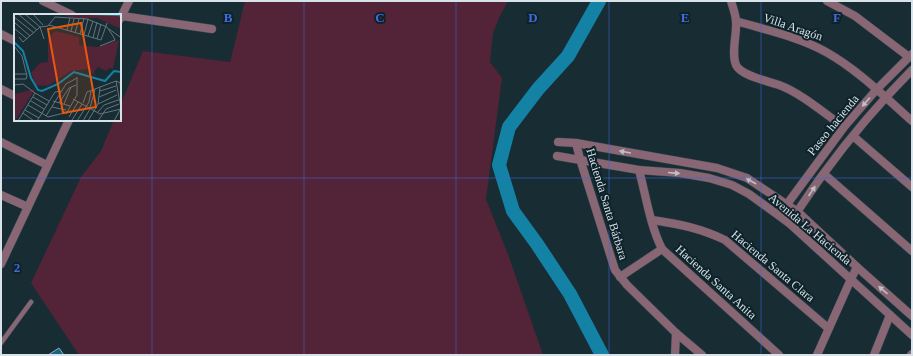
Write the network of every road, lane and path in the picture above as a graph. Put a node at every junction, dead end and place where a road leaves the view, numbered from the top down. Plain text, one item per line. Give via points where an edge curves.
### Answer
1 (43, 1) edge
2 (129, 1) edge
3 (731, 1) edge
4 (827, 1) edge
5 (70, 14) edge
6 (121, 18) edge
7 (736, 21) junction
8 (212, 29) dead end
9 (1, 34) edge
10 (14, 40) edge
11 (911, 56) edge
12 (912, 70) edge
13 (1, 89) edge
14 (877, 89) junction
15 (14, 96) edge
16 (885, 97) junction
17 (67, 121) edge
18 (912, 121) edge
19 (844, 127) junction
20 (853, 136) junction
21 (1, 142) edge
22 (558, 142) dead end
23 (576, 143) junction
24 (557, 156) dead end
25 (580, 159) junction
26 (47, 165) junction
27 (639, 170) junction
28 (824, 174) junction
29 (912, 187) edge
30 (1, 194) edge
31 (787, 204) junction
32 (28, 207) junction
33 (798, 212) junction
34 (779, 215) junction
35 (652, 220) junction
36 (789, 224) junction
37 (4, 248) edge
38 (662, 249) junction
39 (912, 251) edge
40 (1, 264) edge
41 (857, 267) junction
42 (620, 277) junction
43 (851, 279) junction
44 (31, 302) dead end
45 (890, 316) junction
46 (912, 316) edge
47 (828, 328) junction
48 (676, 333) junction
49 (912, 335) edge
50 (1, 343) edge
51 (674, 355) edge
52 (702, 355) edge
53 (779, 355) edge
54 (817, 355) edge
55 (874, 355) edge

1 - 5 street
2 - 6 street
3 - 7 street
4 - 11 street via 855,16
6 - 8 street
7 - 14 street, Villa Aragón via 804,42 826,52 846,64
7 - 19 street via 735,60 739,70 781,86
9 - 10 street
11 - 14 street, Paseo hacienda
12 - 16 street, Paseo hacienda
13 - 15 street
14 - 16 street, Villa Aragón
14 -> 19 street, Paseo hacienda
16 - 18 street, Villa Aragón
16 - 20 street, Paseo hacienda
17 - 26 street
19 - 31 street, Paseo hacienda
20 - 28 street, Paseo hacienda
20 - 29 street
21 - 26 street
22 - 23 street, Avenida La Hacienda
23 - 25 street, Hacienda Santa Bárbara
31 -> 23 street, Avenida La Hacienda via 747,178 732,172
24 - 25 street, Avenida La Hacienda
25 - 27 street, Avenida La Hacienda
25 - 42 street, Hacienda Santa Bárbara via 615,270
26 - 32 street
27 -> 34 street, Avenida La Hacienda via 680,173 732,185
27 - 35 street, Hacienda Santa Anita
33 -> 28 street, Paseo hacienda
28 - 39 street
30 - 32 street
31 - 33 street, Avenida La Hacienda
31 - 34 street, Paseo hacienda
32 - 37 street
33 - 36 street, Paseo hacienda
33 - 41 street, Avenida La Hacienda
34 - 36 street, Avenida La Hacienda
35 - 38 street, Hacienda Santa Anita
35 - 47 street, Hacienda Santa Clara via 688,226 725,240
36 - 43 street, Avenida La Hacienda
37 - 40 street
38 - 42 street
38 - 53 street, Hacienda Santa Anita
41 - 43 street
46 -> 41 street, Avenida La Hacienda
42 - 48 street, Hacienda Santa Bárbara
43 - 45 street, Avenida La Hacienda
43 - 47 street
44 - 50 lane
45 - 49 street, Avenida La Hacienda
45 - 55 street
47 - 54 street
48 - 51 street
48 - 52 street, Hacienda Santa Bárbara

